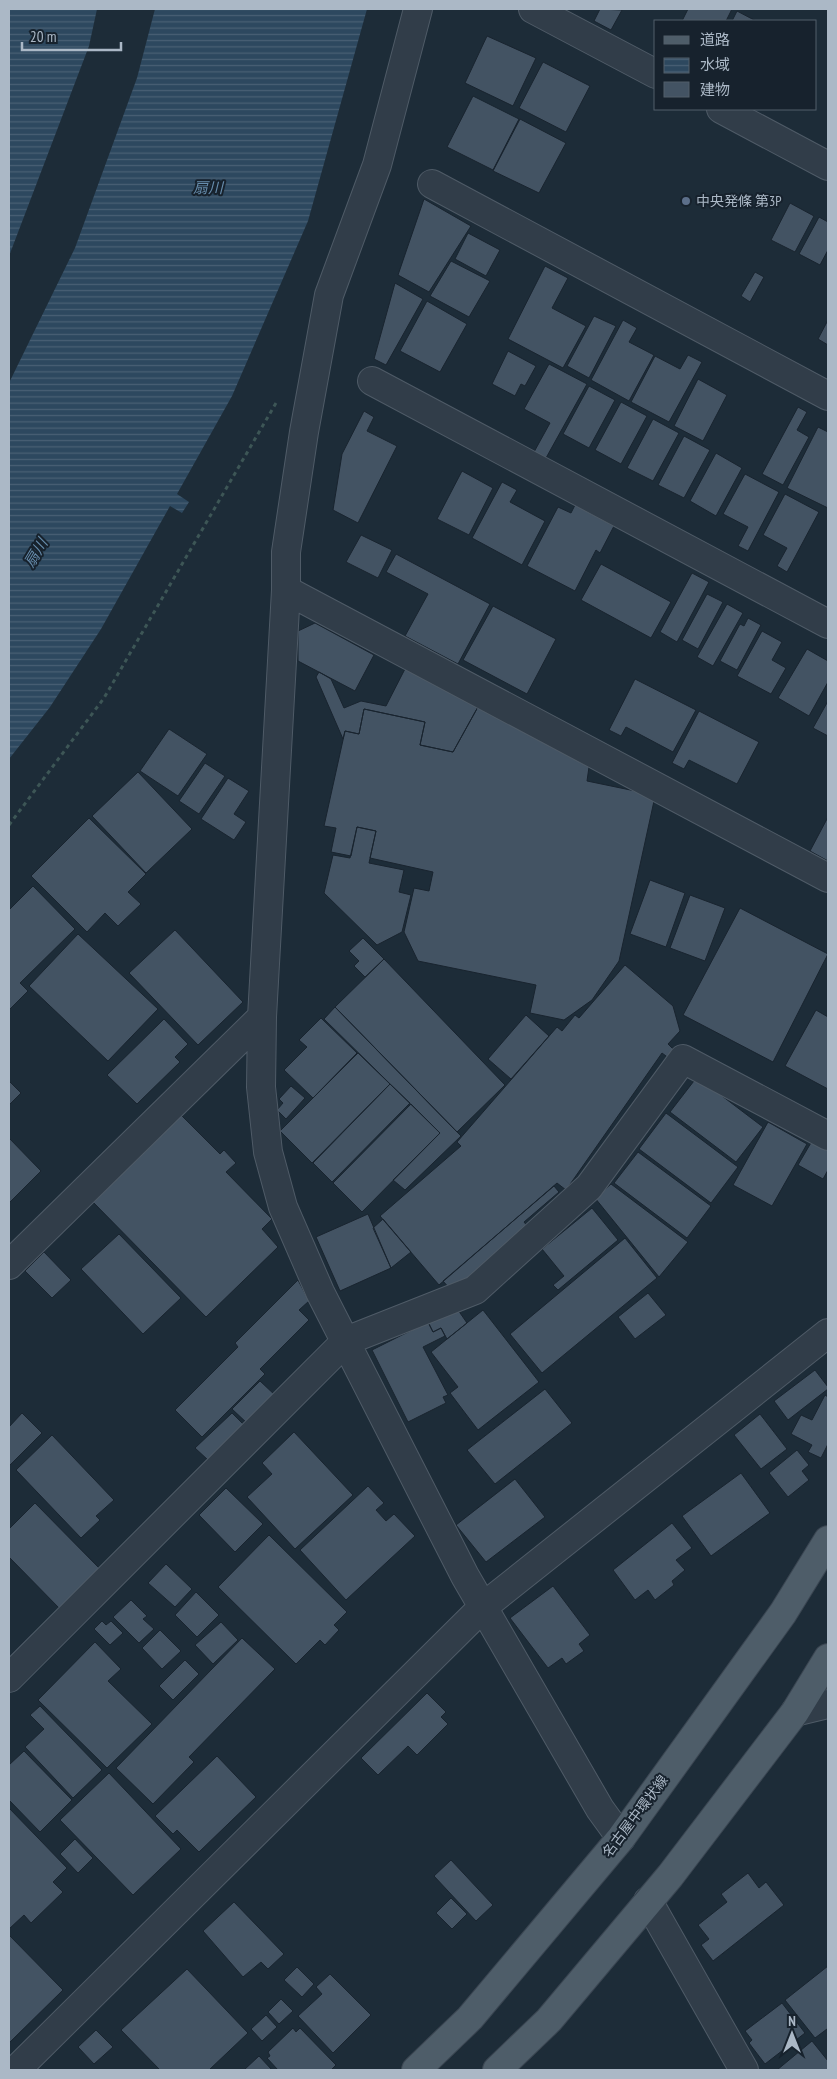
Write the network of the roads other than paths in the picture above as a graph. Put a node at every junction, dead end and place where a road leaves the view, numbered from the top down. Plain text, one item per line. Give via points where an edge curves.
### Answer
1 (418, 9) edge
2 (533, 9) edge
3 (654, 73) edge
4 (722, 110) edge
5 (828, 166) edge
6 (432, 184) dead end
7 (372, 381) dead end
8 (828, 396) edge
9 (286, 590) junction
10 (828, 624) edge
11 (828, 878) edge
12 (262, 1016) junction
13 (828, 1136) edge
14 (9, 1265) edge
15 (828, 1333) edge
16 (346, 1342) junction
17 (828, 1540) edge
18 (483, 1607) junction
19 (828, 1658) edge
20 (9, 1678) edge
21 (828, 1704) edge
22 (795, 1712) junction
23 (621, 1838) junction
24 (648, 1901) junction
25 (16, 2070) edge
26 (416, 2070) edge
27 (497, 2070) edge
28 (744, 2070) edge

1 - 9 street via 377,165 329,295 286,552
2 - 3 street
4 - 5 street
6 - 8 street
7 - 10 street
9 - 11 street
9 - 12 street
12 - 14 street
12 - 16 street via 261,1087 268,1152 283,1207
13 - 16 street via 683,1058 589,1187 475,1290
15 - 18 street
16 - 18 street
16 - 20 street
17 - 23 main road, 名古屋中環状線 via 783,1614
18 - 23 street via 600,1809
18 - 25 street
19 - 22 main road
21 - 22 street
22 - 24 main road
23 - 26 main road, 名古屋中環状線 via 470,2018
24 - 27 main road via 548,2020
24 - 28 street

